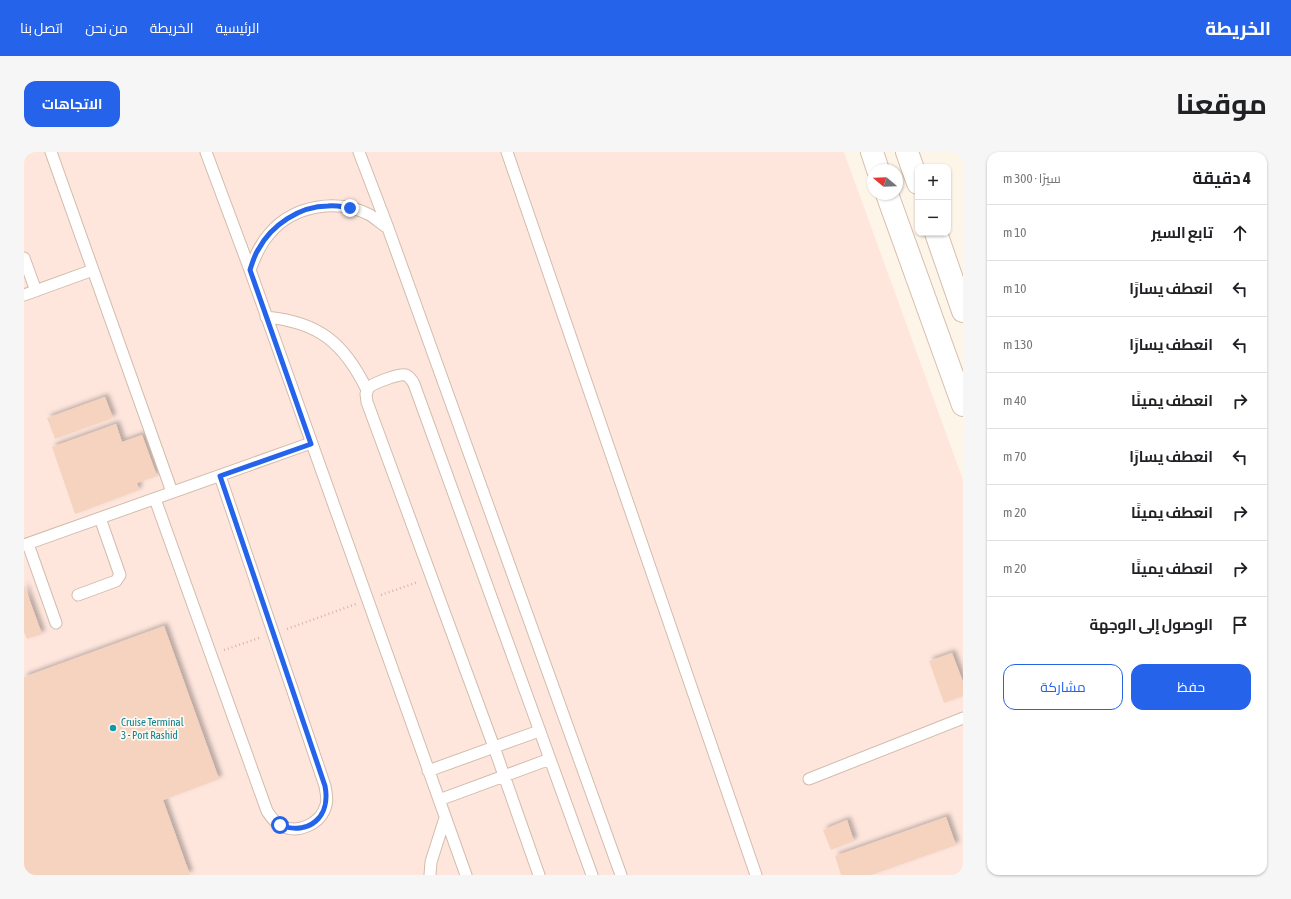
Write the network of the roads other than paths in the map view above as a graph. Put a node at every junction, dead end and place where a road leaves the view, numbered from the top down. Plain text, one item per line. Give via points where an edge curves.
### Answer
1 (51, 152) edge
2 (206, 152) edge
3 (359, 152) edge
4 (507, 152) edge
5 (872, 152) edge
6 (907, 152) edge
7 (876, 164) edge
8 (915, 174) edge
9 (889, 200) edge
10 (388, 228) junction
11 (937, 236) edge
12 (24, 258) edge
13 (93, 270) junction
14 (250, 270) junction
15 (36, 291) junction
16 (24, 295) edge
17 (963, 311) edge
18 (266, 317) junction
19 (367, 390) junction
20 (963, 404) edge
21 (311, 444) junction
22 (220, 476) junction
23 (172, 492) junction
24 (156, 499) junction
25 (100, 518) junction
26 (26, 544) edge
27 (78, 595) dead end
28 (56, 623) dead end
29 (963, 718) edge
30 (539, 731) junction
31 (494, 747) junction
32 (550, 759) junction
33 (428, 771) junction
34 (504, 776) junction
35 (809, 779) dead end
36 (439, 800) junction
37 (445, 818) junction
38 (430, 875) edge
39 (466, 875) edge
40 (540, 875) edge
41 (592, 875) edge
42 (621, 875) edge
43 (756, 875) edge

1 - 13 lane
2 - 14 lane
3 - 10 lane
4 - 43 lane
5 - 7 street
6 - 8 street
9 - 20 street
10 - 14 lane via 370,216 350,208 328,206 307,209 287,218 270,232 258,250
10 - 42 lane
11 - 17 street
12 - 15 lane
13 - 15 lane
13 - 23 lane
14 - 18 lane
15 - 16 lane
18 - 19 lane via 302,324 334,342 358,370
18 - 21 lane
19 - 30 lane via 372,385 400,374 408,376 413,381
19 - 31 lane via 367,402
21 - 22 lane
21 - 33 lane
22 - 23 lane
22 - 24 lane via 323,779 327,796 326,805 316,821 308,826 298,829 284,827 272,819 267,811
23 - 24 lane
24 - 25 lane
25 - 26 lane
25 - 27 lane via 120,575 116,581
26 - 28 lane
29 - 35 lane
30 - 31 lane
30 - 32 lane
31 - 33 lane
31 - 34 lane
32 - 34 lane
32 - 41 lane
33 - 36 lane
34 - 36 lane
34 - 40 lane
36 - 37 lane
37 - 38 lane via 431,862
37 - 39 lane

